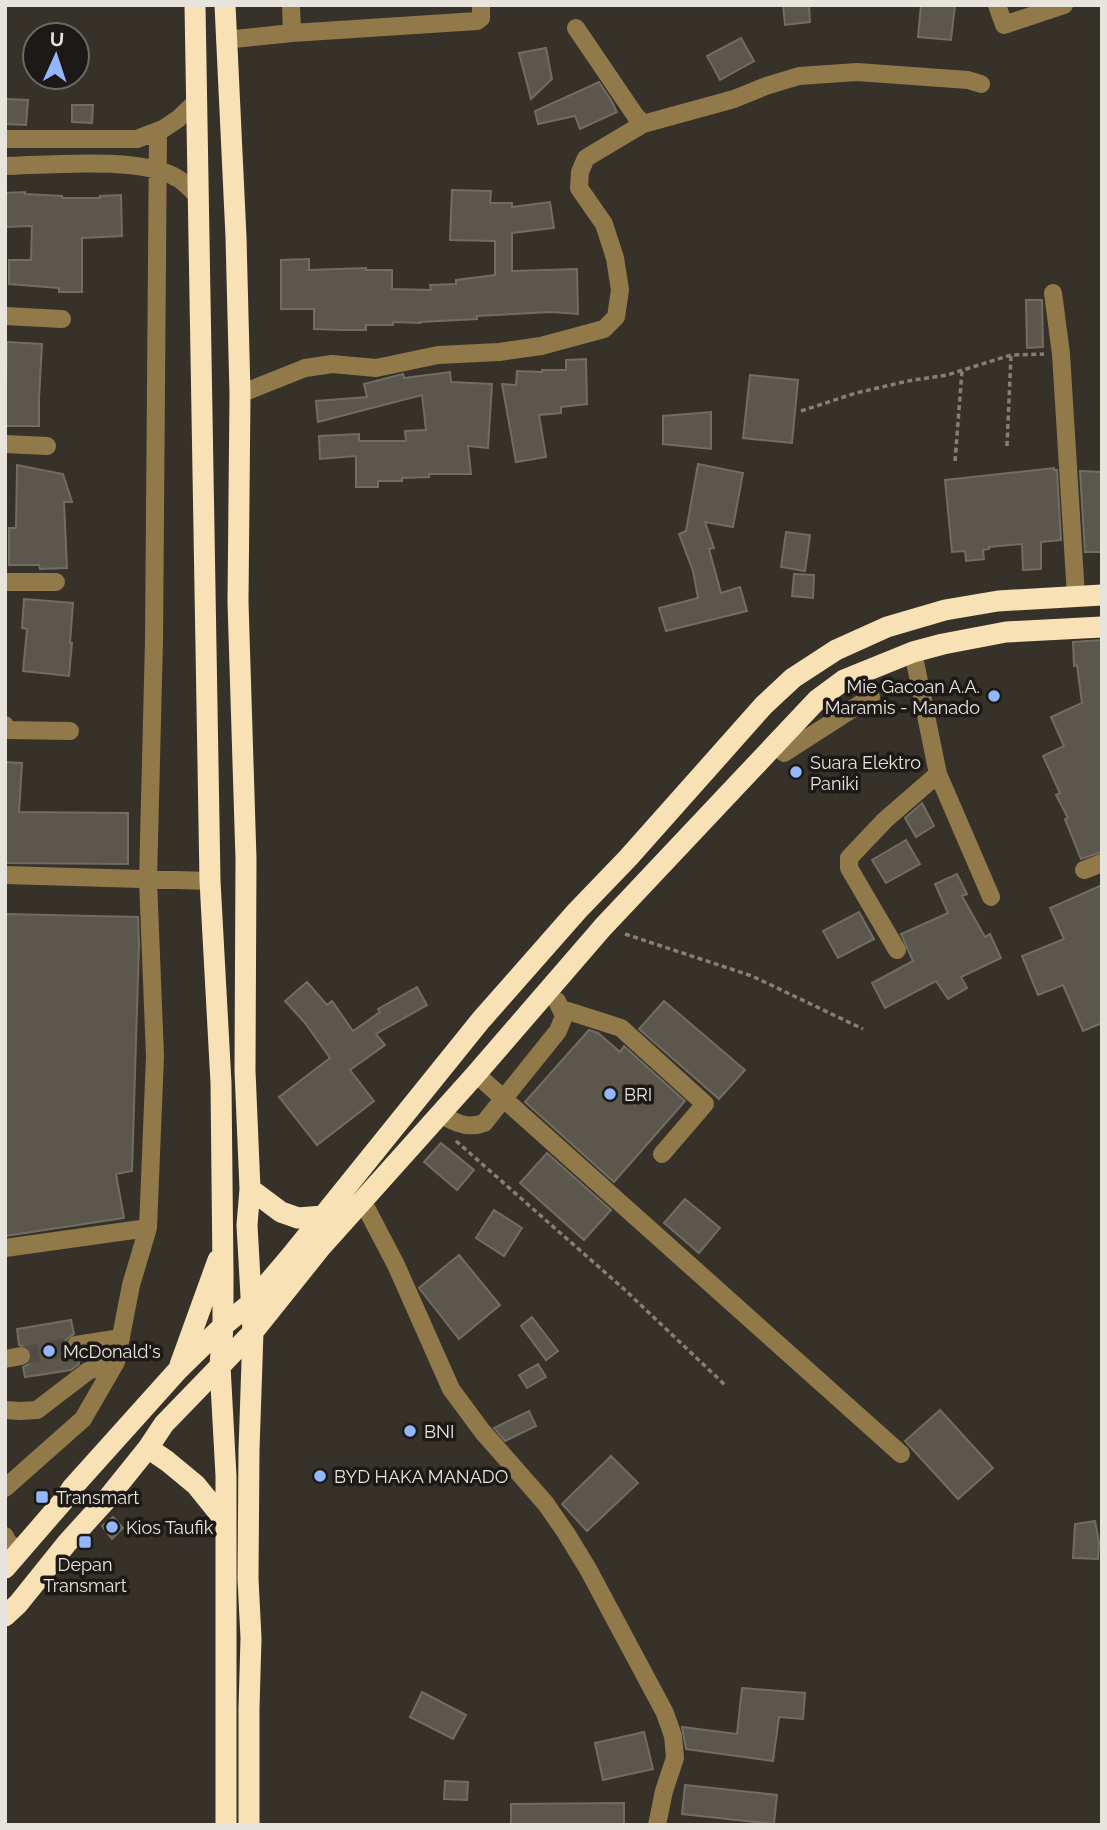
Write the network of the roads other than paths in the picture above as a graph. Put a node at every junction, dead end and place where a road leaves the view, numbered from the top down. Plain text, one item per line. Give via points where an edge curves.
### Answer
1 (195, 5) edge
2 (225, 5) edge
3 (291, 5) edge
4 (481, 5) edge
5 (997, 5) edge
6 (1064, 5) edge
7 (576, 28) dead end
8 (292, 33) junction
9 (225, 40) junction
10 (981, 84) dead end
11 (196, 102) junction
12 (643, 124) junction
13 (158, 131) junction
14 (5, 139) edge
15 (5, 166) edge
16 (158, 170) junction
17 (198, 196) junction
18 (1053, 293) dead end
19 (5, 316) edge
20 (62, 319) dead end
21 (240, 394) junction
22 (5, 444) edge
23 (47, 446) dead end
24 (5, 582) edge
25 (56, 582) dead end
26 (1102, 595) edge
27 (1076, 596) junction
28 (1102, 628) edge
29 (913, 652) junction
30 (856, 676) junction
31 (5, 728) edge
32 (70, 731) dead end
33 (784, 753) dead end
34 (937, 774) junction
35 (1102, 863) edge
36 (1084, 870) dead end
37 (5, 875) edge
38 (148, 880) junction
39 (209, 881) junction
40 (990, 897) dead end
41 (897, 950) dead end
42 (547, 992) junction
43 (562, 1009) junction
44 (477, 1074) junction
45 (504, 1098) junction
46 (437, 1117) junction
47 (662, 1154) dead end
48 (250, 1189) junction
49 (362, 1200) junction
50 (323, 1216) junction
51 (148, 1228) junction
52 (223, 1247) junction
53 (5, 1248) edge
54 (251, 1303) junction
55 (223, 1326) junction
56 (253, 1332) junction
57 (121, 1338) junction
58 (76, 1345) tunnel mouth
59 (116, 1362) junction
60 (220, 1366) junction
61 (178, 1370) junction
62 (5, 1410) edge
63 (148, 1448) junction
64 (901, 1454) dead end
65 (5, 1488) edge
66 (226, 1521) junction
67 (10, 1552) edge
68 (5, 1616) edge
69 (227, 1634) junction
70 (251, 1639) junction
71 (226, 1825) edge
72 (249, 1825) edge
73 (657, 1825) edge

1 - 11 highway
2 - 9 highway
3 - 8 street
4 - 8 street via 477,22
5 - 6 street via 1004,24
7 - 12 street
8 - 9 street
9 - 21 highway
10 - 12 street via 883,73 799,76
11 - 13 street
11 - 17 highway
12 - 21 street via 586,158 580,172 579,188 604,224 620,290 616,317 604,329 541,346 438,355 376,368 332,363 305,368
13 - 14 street via 136,139
13 - 16 street
15 - 16 street via 110,164
16 - 17 street via 177,178
16 - 38 street
17 - 39 highway
18 - 27 street
19 - 20 street
21 - 48 highway via 238,602
22 - 23 street
24 - 25 street
26 - 27 highway
27 - 50 highway via 945,610 887,627 836,650 793,678 490,1010
28 - 29 highway via 1006,632
29 - 30 highway
29 - 34 street
30 - 33 street via 871,697
30 - 42 highway via 817,700
31 - 32 street
34 - 40 street
34 - 41 street via 849,858 849,868
35 - 36 street
37 - 38 street
38 - 39 street
38 - 51 street via 155,1056
39 - 52 highway via 221,1083
42 - 43 street
42 - 44 highway
43 - 45 street via 558,1031
43 - 47 street via 621,1028 705,1104
44 - 45 street
44 - 46 highway
45 - 46 street via 479,1125
45 - 64 street
46 - 49 highway
48 - 50 highway via 281,1212 298,1218
48 - 54 highway
49 - 56 highway
49 - 73 street via 451,1389 566,1533 665,1713 675,1758
50 - 54 highway
51 - 53 street
51 - 57 street
52 - 55 highway
52 - 61 highway
54 - 55 highway
54 - 56 highway
55 - 60 highway
55 - 61 highway
56 - 60 highway
56 - 70 highway
57 - 58 street
57 - 59 street
59 - 62 street via 88,1371 37,1410
59 - 65 street via 83,1419
60 - 63 highway via 164,1424
60 - 66 highway
61 - 67 highway via 64,1500
63 - 66 highway via 196,1485
63 - 68 highway
66 - 69 highway
69 - 70 highway
69 - 71 highway
70 - 72 highway

